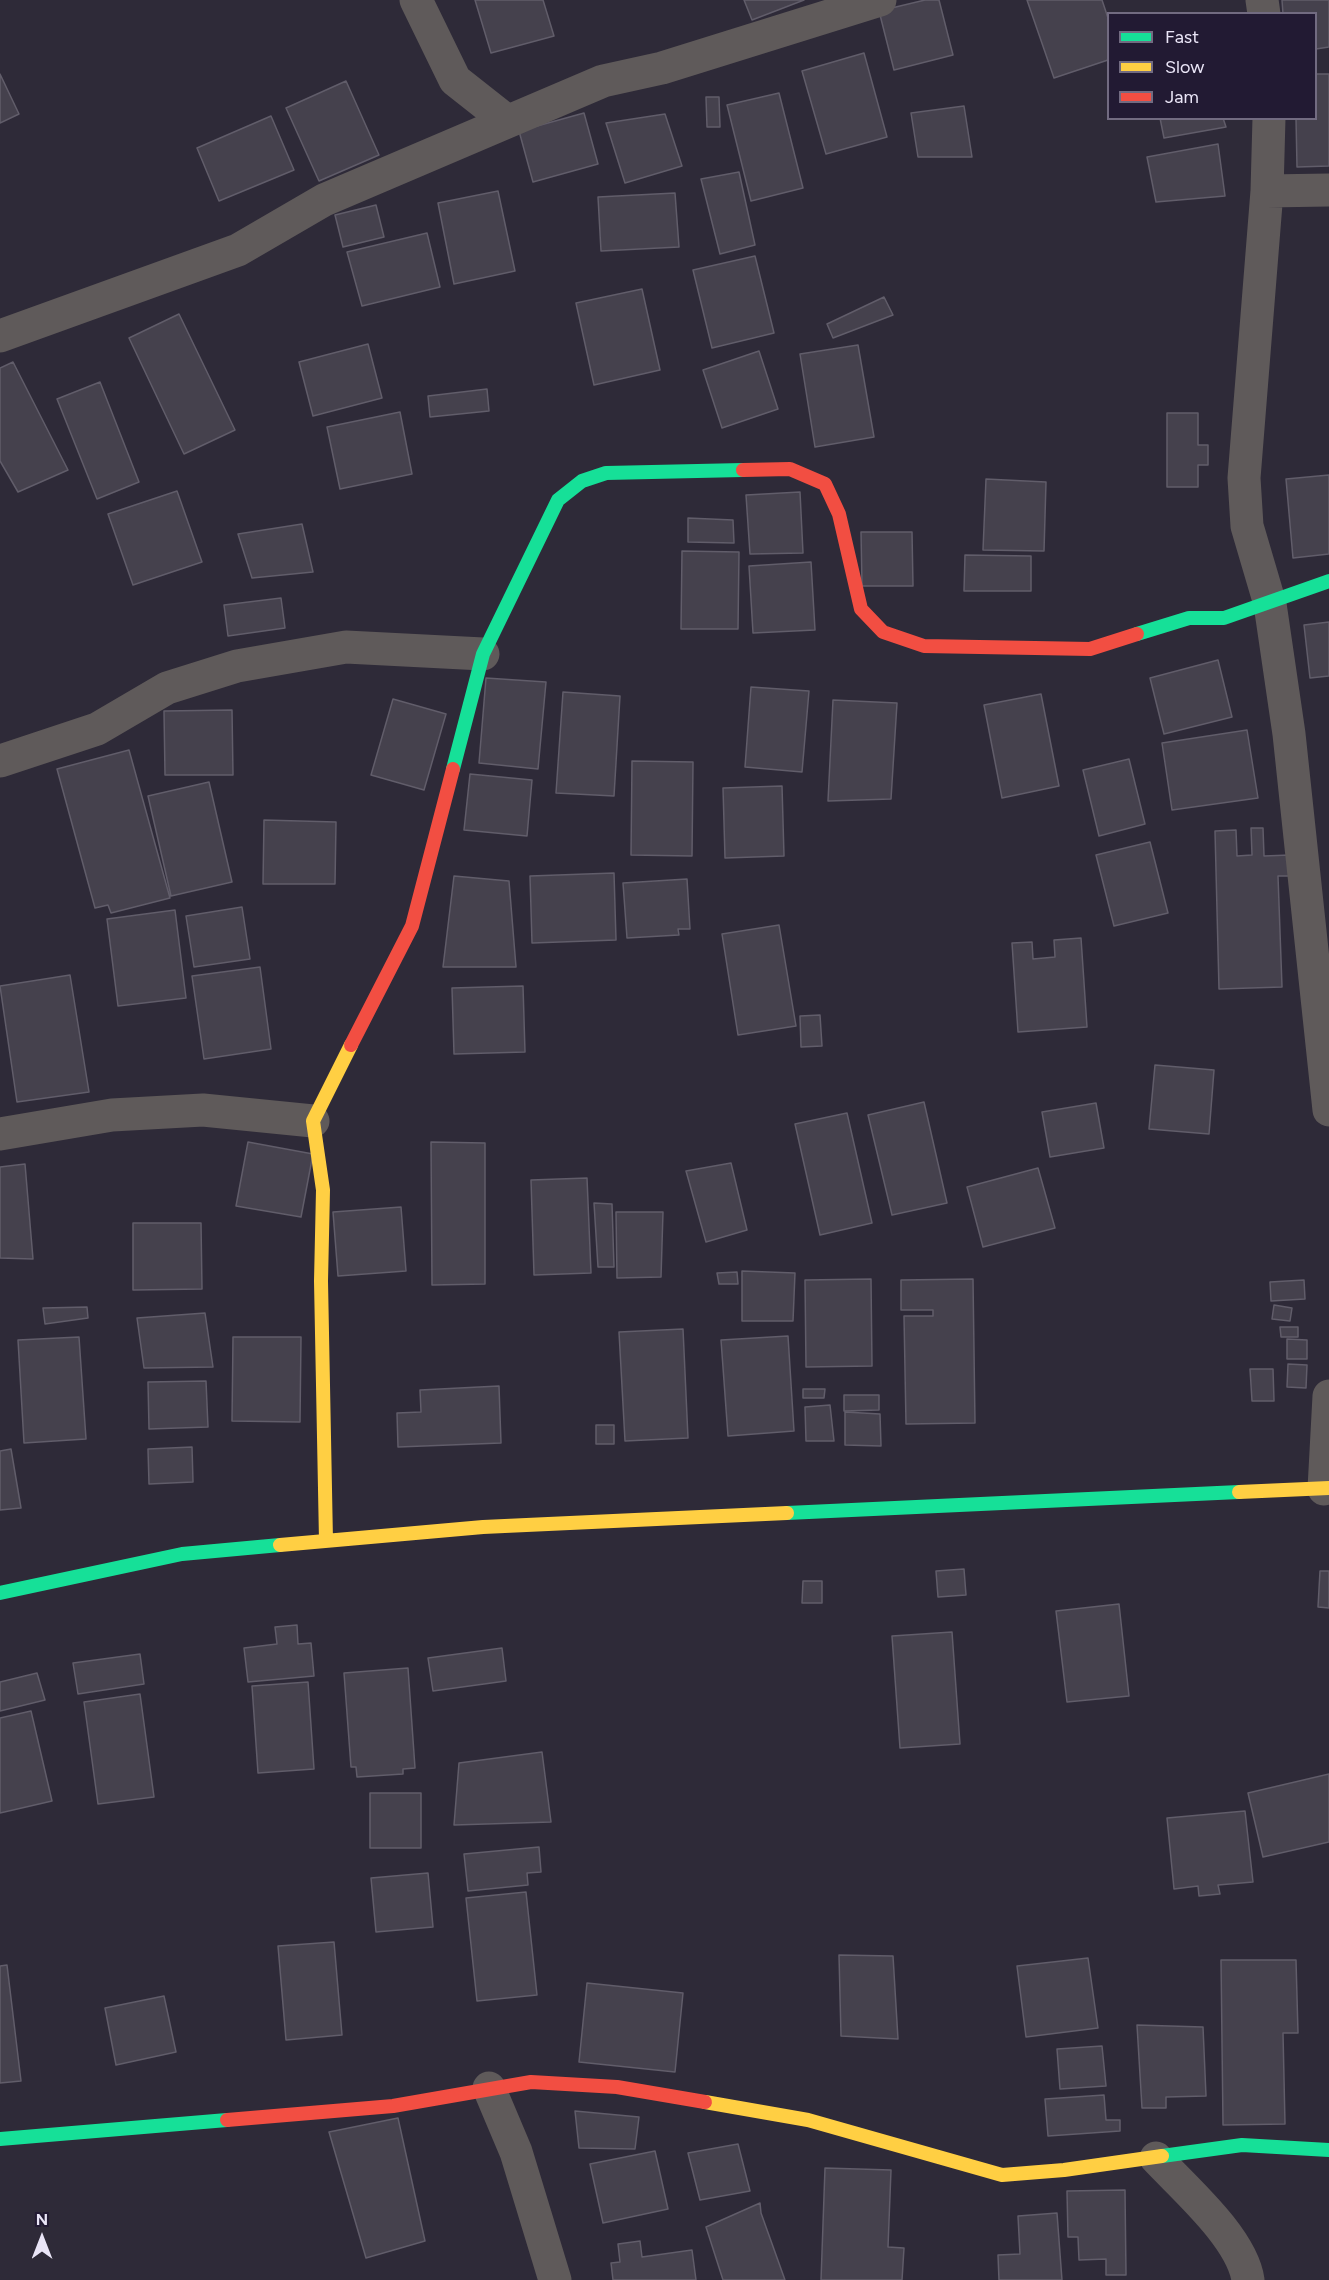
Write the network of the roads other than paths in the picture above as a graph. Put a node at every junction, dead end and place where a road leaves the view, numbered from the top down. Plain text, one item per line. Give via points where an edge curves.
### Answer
1 (416, 0) edge
2 (880, 0) edge
3 (1269, 120) edge
4 (507, 121) junction
5 (1329, 190) edge
6 (1268, 191) junction
7 (0, 336) edge
8 (1329, 581) edge
9 (1270, 604) junction
10 (483, 654) junction
11 (0, 760) edge
12 (1325, 1018) edge
13 (1329, 1110) edge
14 (313, 1121) junction
15 (0, 1134) edge
16 (1329, 1396) edge
17 (1326, 1489) edge
18 (326, 1541) junction
19 (0, 1593) edge
20 (489, 2088) junction
21 (0, 2139) edge
22 (1329, 2150) edge
23 (1156, 2158) junction
24 (555, 2280) edge
25 (1248, 2280) edge

1 - 4 street via 455,80
2 - 4 street via 662,68 603,81
3 - 6 street
4 - 7 street via 324,200 238,250
5 - 6 street
6 - 9 street via 1244,477 1247,526
8 - 9 street
9 - 10 street via 1224,618 1189,618 1090,649 924,646 883,632 861,609 839,514 825,484 790,469 606,473 582,481 558,500
9 - 12 street
10 - 11 street via 346,647 237,666 167,688 97,729
10 - 14 street via 412,926
12 - 13 street
14 - 15 street via 203,1110 112,1114
14 - 18 street via 323,1190
16 - 17 street
17 - 18 street via 483,1527
18 - 19 street via 182,1554
20 - 21 street via 393,2106
20 - 23 street via 531,2082 617,2087 808,2120 1002,2175
20 - 24 street via 516,2152
22 - 23 street via 1242,2145
23 - 25 street via 1228,2237 1247,2267

